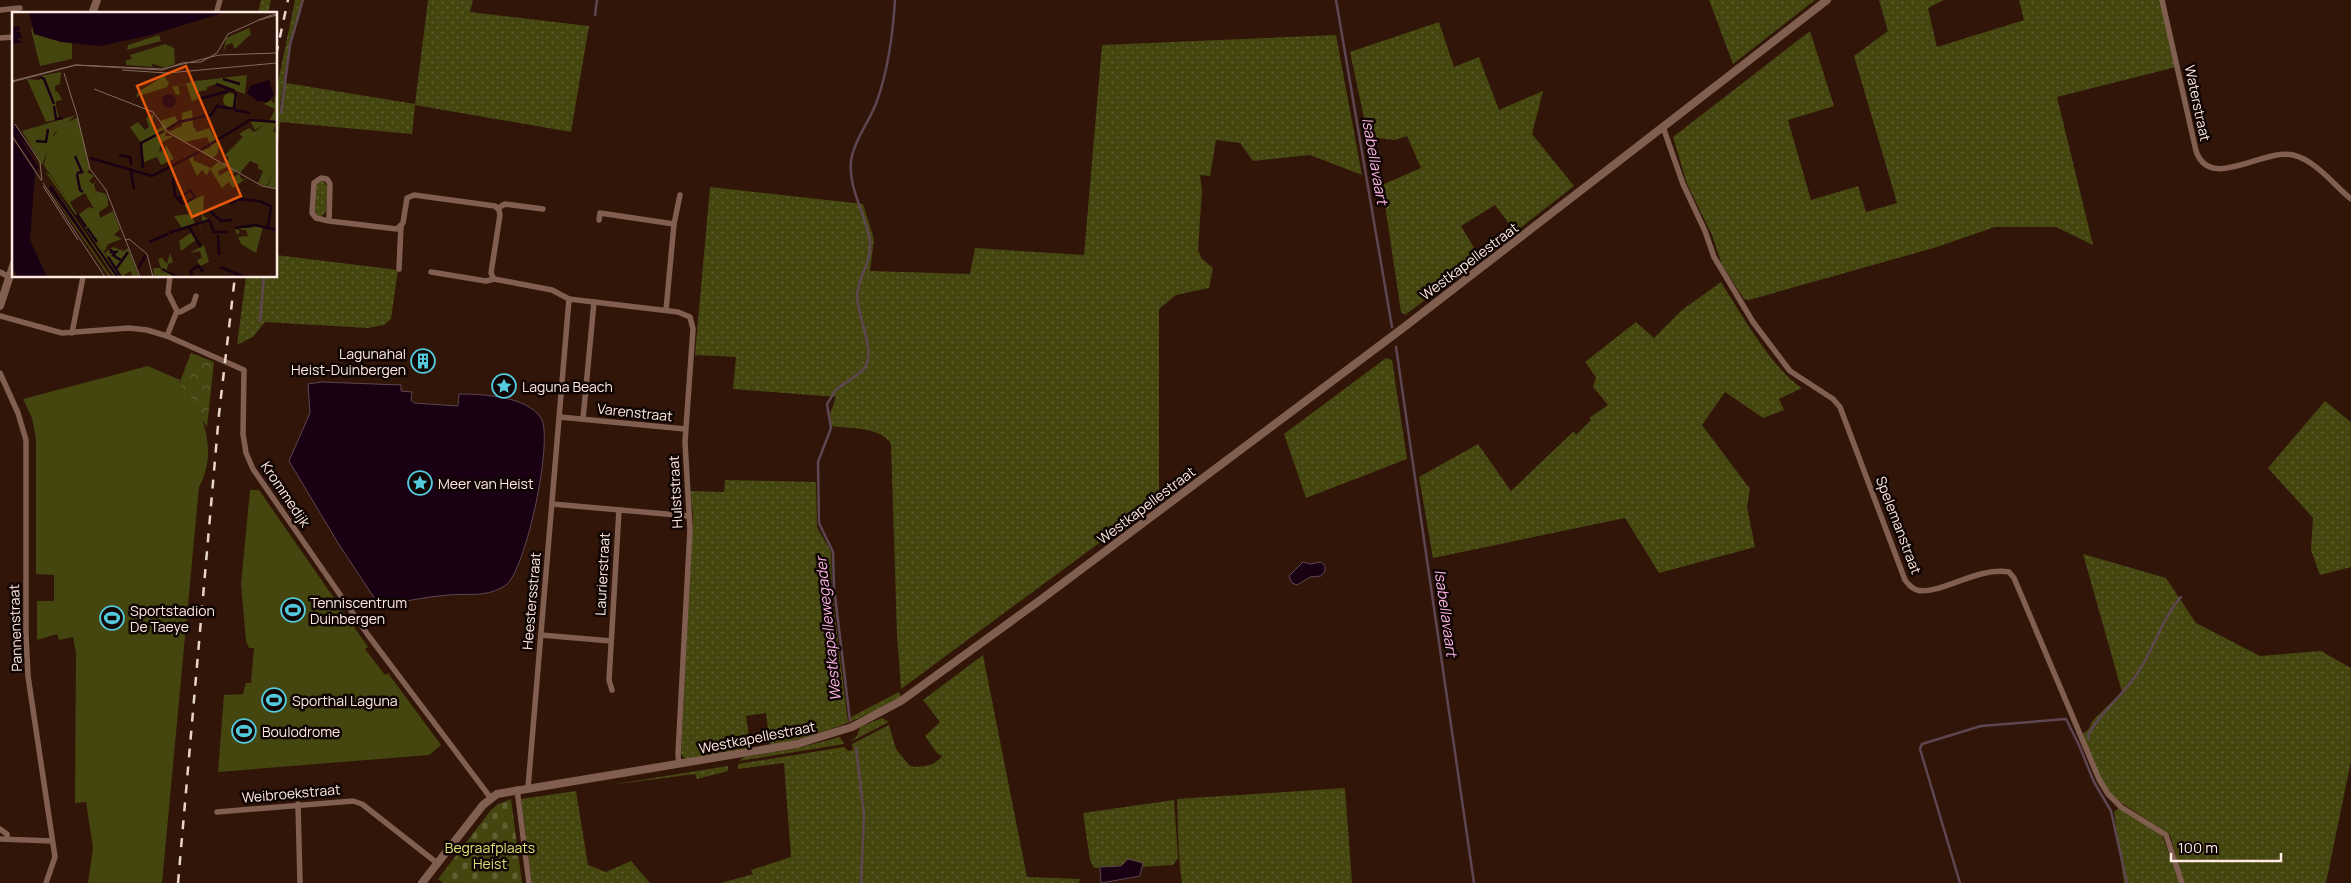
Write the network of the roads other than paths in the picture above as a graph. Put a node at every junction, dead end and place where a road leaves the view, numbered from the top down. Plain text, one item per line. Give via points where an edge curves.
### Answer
1 (97, 0) edge
2 (1828, 0) edge
3 (2162, 0) edge
4 (20, 8) dead end
5 (0, 10) edge
6 (93, 12) edge
7 (1663, 127) junction
8 (680, 195) dead end
9 (2351, 199) edge
10 (498, 208) junction
11 (542, 210) dead end
12 (328, 220) junction
13 (599, 220) dead end
14 (674, 224) junction
15 (401, 226) junction
16 (12, 269) edge
17 (399, 269) dead end
18 (0, 272) edge
19 (431, 272) dead end
20 (9, 277) junction
21 (83, 278) edge
22 (170, 278) edge
23 (494, 279) junction
24 (196, 296) dead end
25 (569, 298) junction
26 (594, 302) junction
27 (0, 306) edge
28 (666, 310) junction
29 (177, 311) junction
30 (0, 316) edge
31 (72, 333) junction
32 (168, 336) junction
33 (0, 373) edge
34 (560, 417) junction
35 (583, 419) junction
36 (686, 429) junction
37 (552, 504) junction
38 (619, 510) junction
39 (689, 516) junction
40 (541, 636) junction
41 (611, 641) junction
42 (612, 690) dead end
43 (679, 764) junction
44 (528, 788) junction
45 (517, 789) junction
46 (490, 798) junction
47 (298, 804) junction
48 (217, 812) dead end
49 (0, 829) edge
50 (8, 838) junction
51 (0, 839) edge
52 (52, 841) junction
53 (437, 863) junction
54 (46, 883) edge
55 (300, 883) edge
56 (422, 883) edge
57 (529, 883) edge
58 (2182, 883) edge

1 - 6 street
2 - 7 street, Westkapellestraat
3 - 9 street, Waterstraat via 2201,162 2220,169 2272,156 2293,155 2310,164
4 - 5 street
7 - 43 street, Westkapellestraat via 920,690 869,720 819,739
7 - 58 street, Spelemanstraat via 1682,184 1714,257 1753,322 1790,371 1828,395 1840,407 1905,580 1911,587 1926,591 1992,571 2009,572 2098,779 2121,807 2166,835
8 - 14 street
10 - 11 street via 505,204
10 - 15 street via 414,195 407,198
10 - 23 street via 500,215 491,272
12 - 12 street via 316,218 312,213 314,183 321,178 330,184
12 - 15 street via 392,228
13 - 14 street via 600,213
14 - 28 street
15 - 17 street
16 - 20 street
18 - 20 street
19 - 23 street via 486,281
20 - 27 street
21 - 31 street
22 - 29 street via 168,293
23 - 25 street via 552,290
24 - 29 street via 193,305
25 - 26 street
25 - 34 street, Heestersstraat
26 - 28 street, Hulststraat
26 - 35 street
28 - 36 street, Hulststraat via 686,314 693,322
29 - 32 street
30 - 31 street, Krommedijk via 52,331
31 - 32 street, Krommedijk via 129,328
32 - 46 street, Krommedijk via 244,370 242,434 253,469 368,635
33 - 52 street, Pannenstraat via 26,440 28,676
34 - 35 street
34 - 37 street, Heestersstraat
35 - 36 street, Varenstraat
36 - 39 street, Hulststraat
37 - 38 street
37 - 40 street, Heestersstraat
38 - 39 street
38 - 41 street, Laurierstraat
39 - 43 street, Hulststraat
40 - 41 street
40 - 44 street, Heestersstraat
41 - 42 street, Laurierstraat via 609,680
43 - 44 street, Westkapellestraat
44 - 45 street, Westkapellestraat
45 - 46 street, Westkapellestraat
45 - 57 street
46 - 53 street
47 - 48 street, Weibroekstraat
47 - 53 street, Weibroekstraat via 344,800 362,804
47 - 55 street
49 - 50 street
50 - 51 street
50 - 52 street
52 - 54 street, Pannenstraat via 54,857
53 - 56 street

